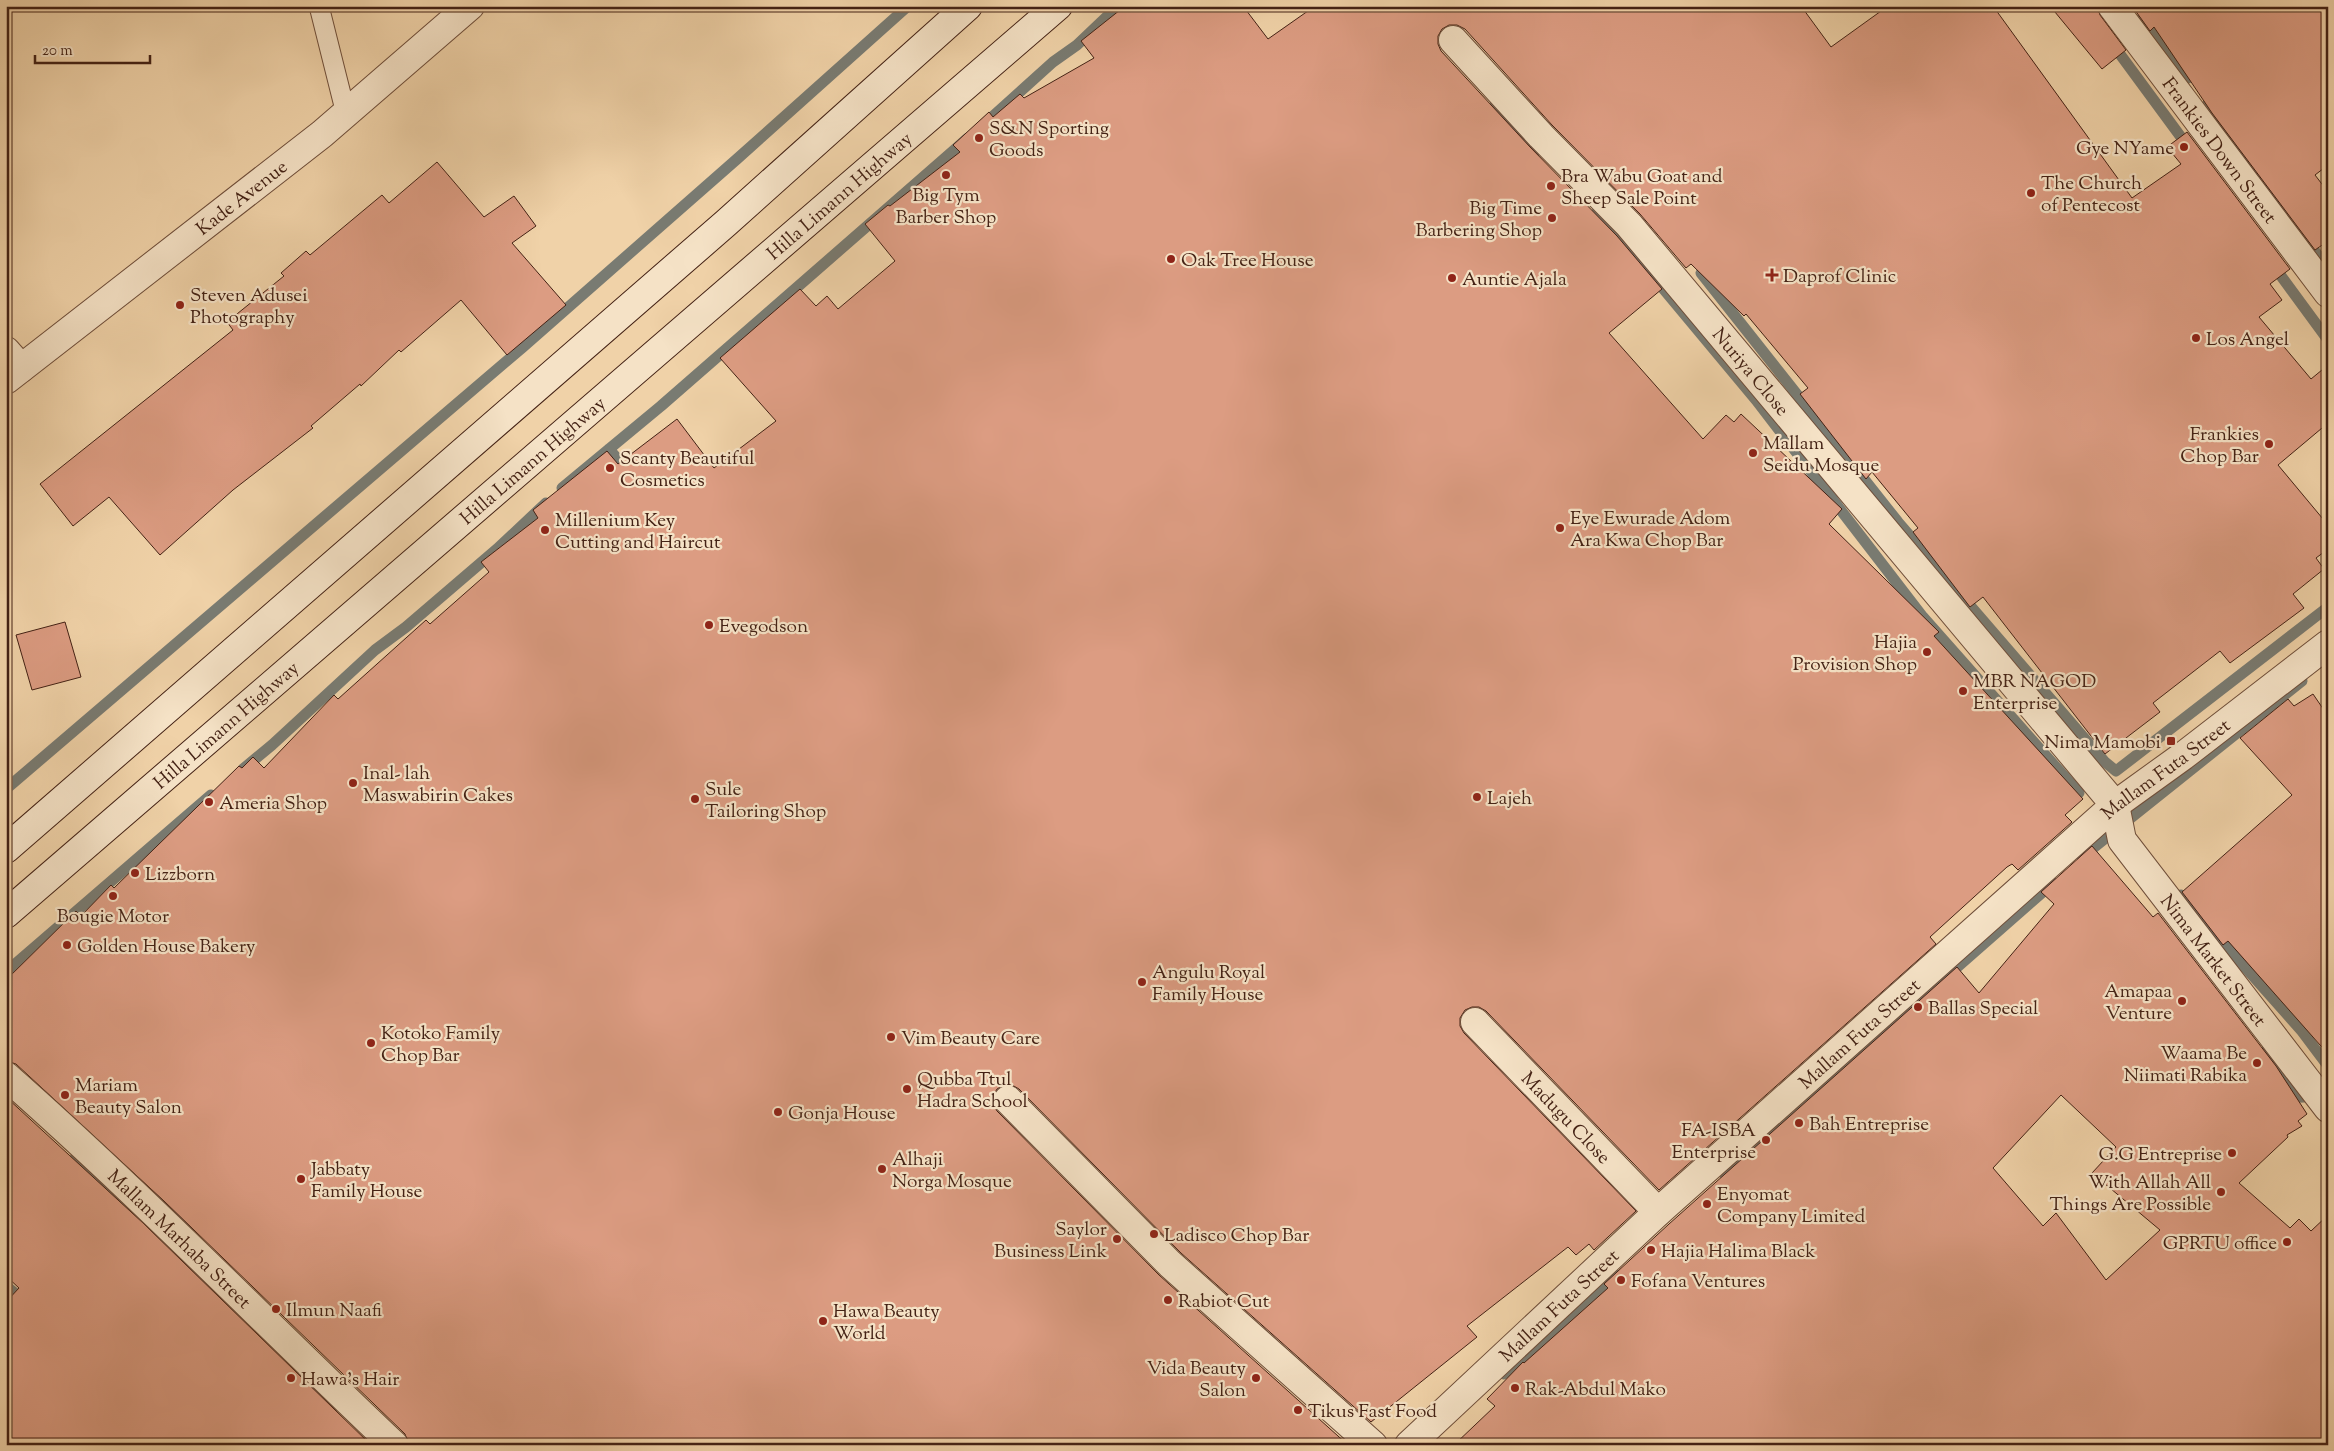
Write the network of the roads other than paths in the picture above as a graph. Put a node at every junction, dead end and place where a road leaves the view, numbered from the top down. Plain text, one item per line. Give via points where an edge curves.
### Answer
1 (319, 6) edge
2 (470, 6) edge
3 (968, 6) edge
4 (1058, 6) edge
5 (2112, 6) edge
6 (1453, 40) dead end
7 (346, 114) junction
8 (2328, 293) edge
9 (11, 366) edge
10 (2328, 644) edge
11 (2115, 805) junction
12 (6, 848) edge
13 (6, 914) edge
14 (1475, 1022) dead end
15 (6, 1076) edge
16 (1008, 1100) dead end
17 (2328, 1108) edge
18 (1658, 1212) junction
19 (394, 1445) edge
20 (1373, 1445) edge
21 (1410, 1445) edge

1 - 7 lane
2 - 7 street, Kade Avenue
3 - 12 street via 726,223
4 - 13 street, Hilla Limann Highway
5 - 8 street, Frankies Down Street
6 - 11 street, Nuriya Close via 1629,225
7 - 9 street, Kade Avenue
10 - 11 street, Mallam Futa Street
11 - 17 street, Nima Market Street via 2122,840
11 - 18 street, Mallam Futa Street
14 - 18 street, Madugu Close
15 - 19 street, Mallam Marhaba Street via 191,1247
16 - 20 street via 1170,1264
18 - 21 street, Mallam Futa Street

